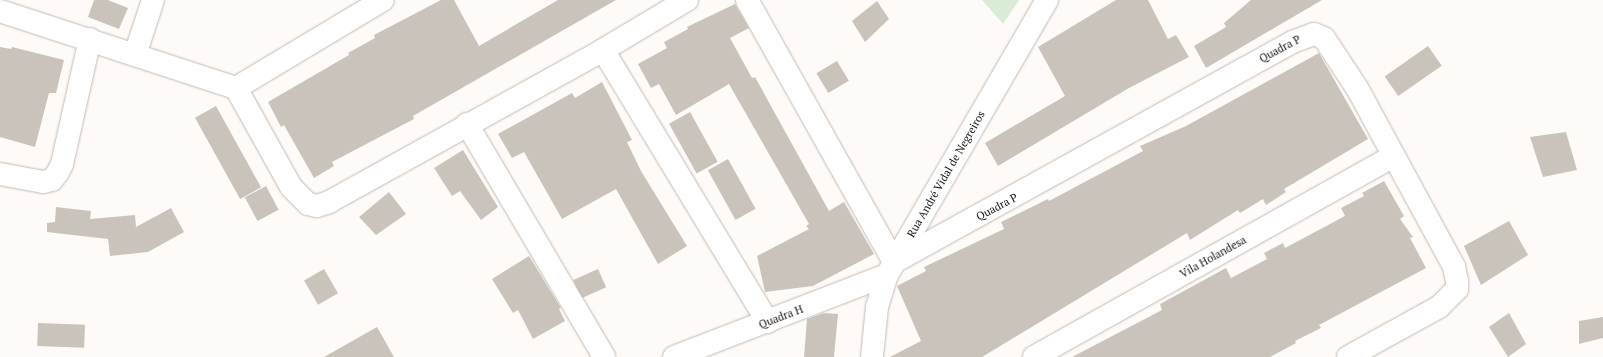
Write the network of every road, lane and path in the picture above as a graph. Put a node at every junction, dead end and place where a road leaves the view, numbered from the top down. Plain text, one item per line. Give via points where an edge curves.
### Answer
1 (153, 0) edge
2 (383, 0) edge
3 (687, 0) edge
4 (746, 0) edge
5 (1047, 0) edge
6 (0, 11) edge
7 (90, 39) junction
8 (603, 50) junction
9 (135, 55) junction
10 (236, 88) junction
11 (467, 124) junction
12 (1393, 156) junction
13 (0, 174) edge
14 (891, 269) junction
15 (768, 322) junction
16 (716, 350) edge
17 (604, 357) edge
18 (674, 357) edge
19 (872, 357) edge
20 (1034, 357) edge
21 (1348, 357) edge

1 - 9 street
2 - 10 street
3 - 8 street
4 - 14 street
5 - 14 street, Rua André Vidal de Negreiros
6 - 7 street
7 - 9 street
7 - 13 street via 62,164 58,172 52,180 43,182
8 - 11 street
8 - 15 street
9 - 10 street
10 - 11 street via 291,186 308,204 317,206 329,202
11 - 17 street
12 - 14 street, Quadra P via 1331,44 1314,34 1306,36
12 - 20 street, Vila Holandesa
12 - 21 street, Quadra P via 1454,267 1457,289 1439,307
14 - 15 street, Quadra H
14 - 19 street, Rua André Vidal de Negreiros via 877,307
15 - 16 street, Quadra H
16 - 18 street, Quadra H

